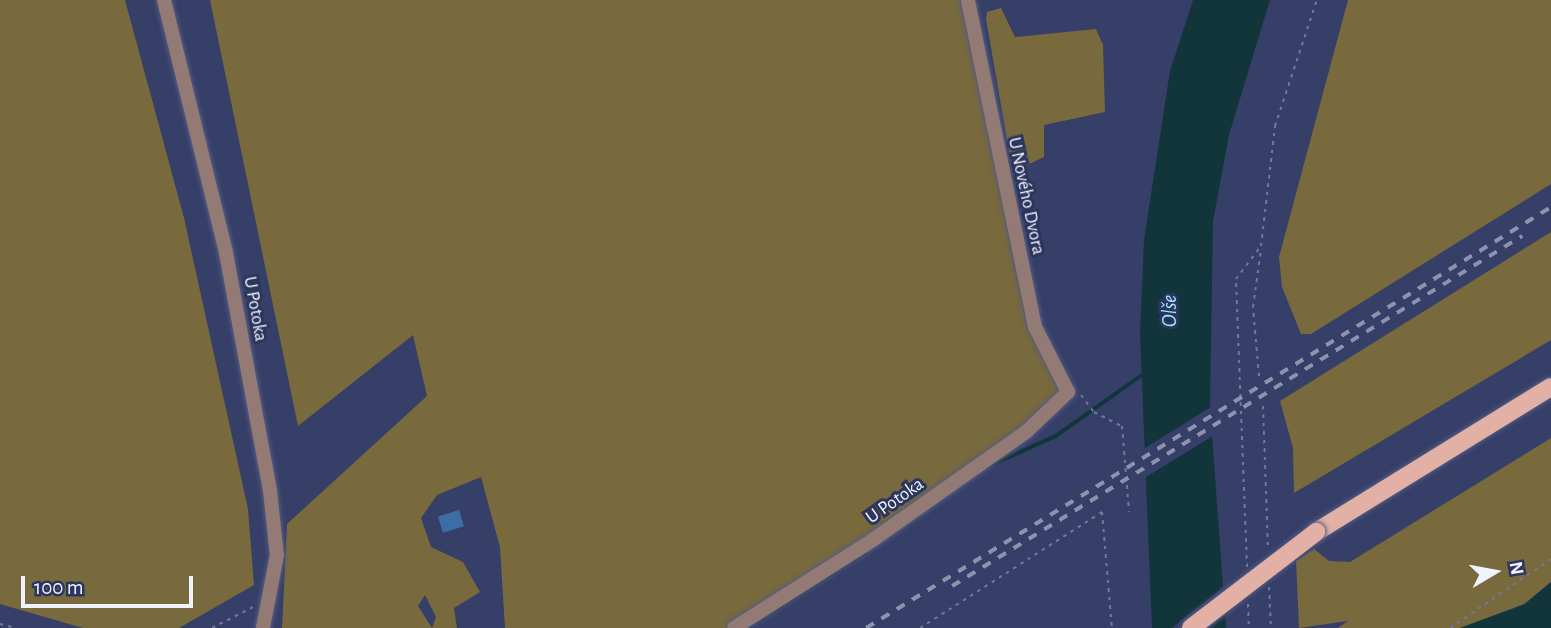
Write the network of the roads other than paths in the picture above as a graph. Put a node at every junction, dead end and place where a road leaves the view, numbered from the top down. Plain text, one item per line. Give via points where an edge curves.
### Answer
1 (164, 0) edge
2 (968, 0) edge
3 (1551, 387) edge
4 (1068, 392) joint
5 (263, 628) edge
6 (734, 628) edge
7 (1191, 628) edge

1 - 5 street, U Potoka via 226,253 270,491 277,555
2 - 4 street, U Nového Dvora via 1035,327
3 - 7 main road, bridge via 1317,532
4 - 6 street, U Potoka via 995,454

